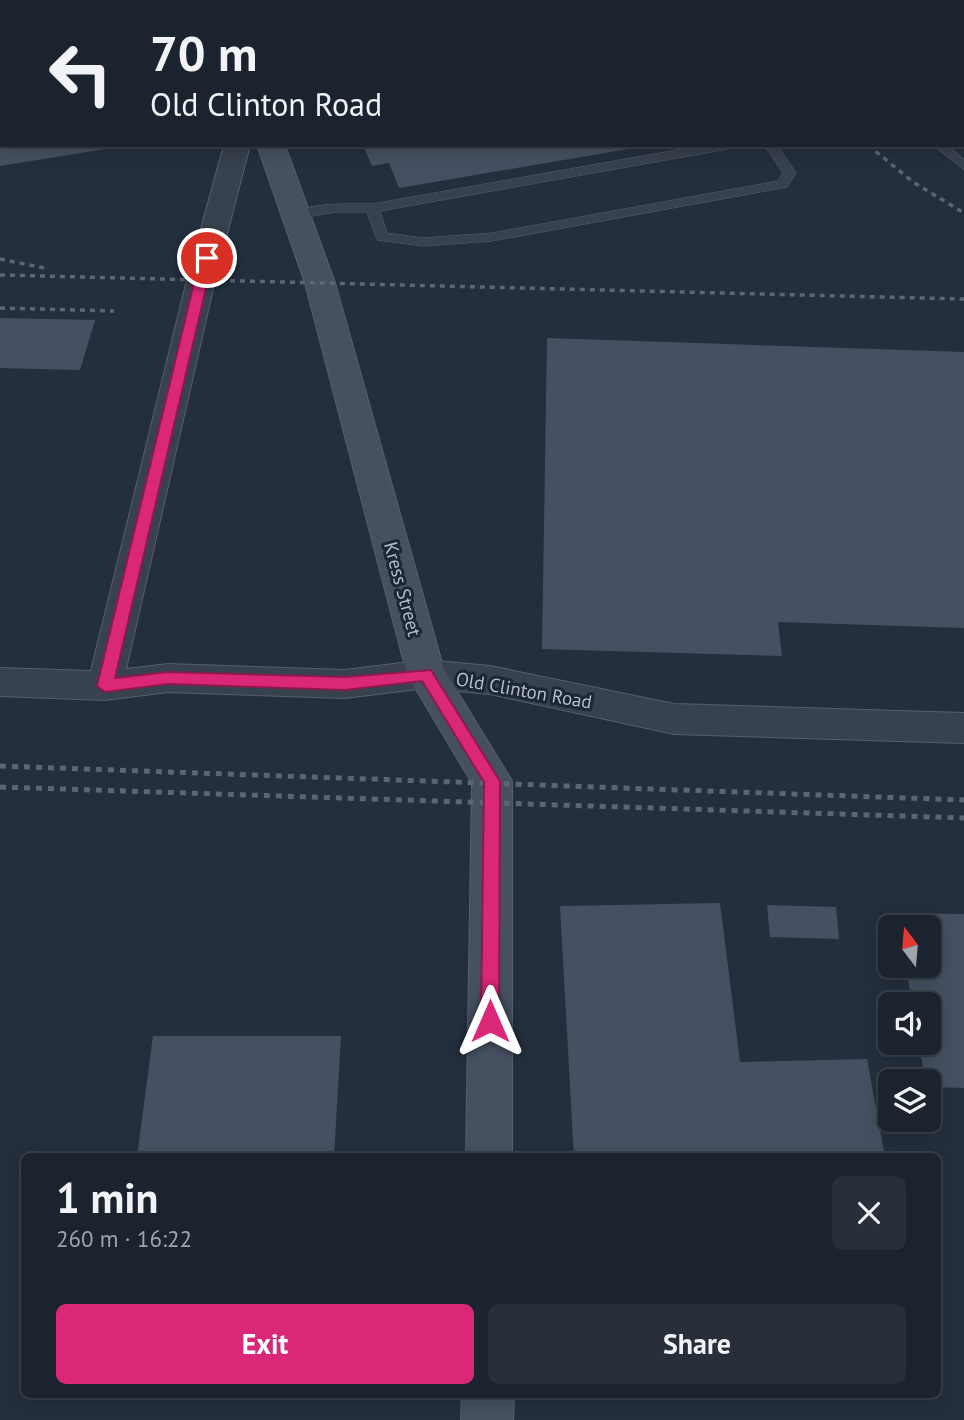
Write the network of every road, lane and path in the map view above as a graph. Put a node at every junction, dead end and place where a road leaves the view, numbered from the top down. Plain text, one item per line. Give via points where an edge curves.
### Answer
1 (236, 147) edge
2 (272, 147) edge
3 (717, 147) edge
4 (772, 147) edge
5 (942, 147) edge
6 (964, 165) edge
7 (372, 208) junction
8 (297, 215) junction
9 (426, 674) junction
10 (0, 682) edge
11 (105, 686) junction
12 (964, 728) edge
13 (489, 1153) edge
14 (488, 1398) edge
15 (487, 1420) edge

1 - 11 street
2 - 8 street, Kress Street
3 - 7 lane
4 - 7 lane via 790,173 782,184 492,237 423,242 382,237
5 - 6 lane
7 - 8 lane
8 - 9 street, Kress Street via 320,283
9 - 11 street, Old Clinton Road via 345,684 168,678
9 - 12 street, Old Clinton Road via 490,680 674,719
9 - 13 street, Kress Street via 492,781
10 - 11 street, Old Clinton Road
14 - 15 street

